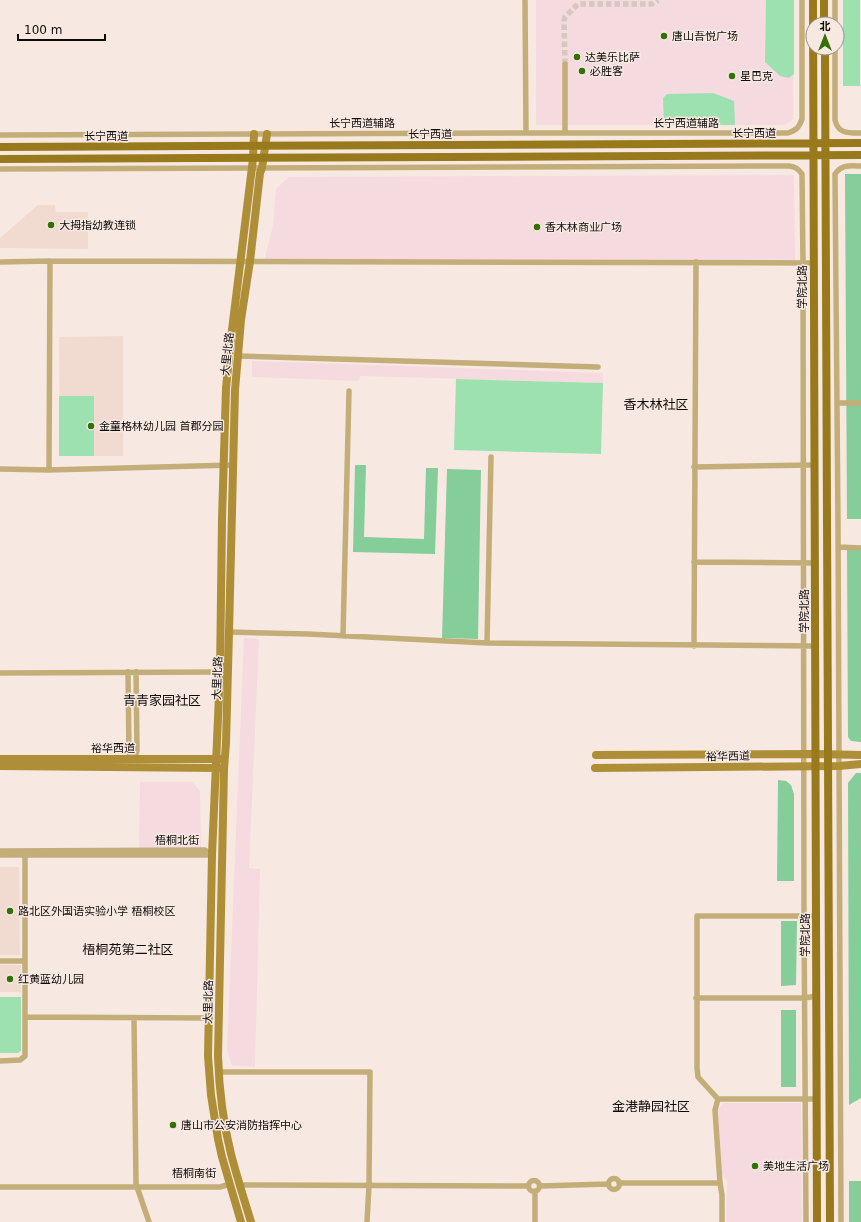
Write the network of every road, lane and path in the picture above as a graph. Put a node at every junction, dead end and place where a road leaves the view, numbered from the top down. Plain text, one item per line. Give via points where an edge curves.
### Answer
1 (525, 0) edge
2 (802, 0) edge
3 (813, 0) edge
4 (824, 0) edge
5 (835, 0) edge
6 (824, 16) edge
7 (835, 16) edge
8 (824, 56) edge
9 (835, 56) edge
10 (565, 64) tunnel mouth
11 (526, 133) junction
12 (565, 133) junction
13 (861, 133) edge
14 (254, 134) junction
15 (267, 134) junction
16 (0, 135) edge
17 (826, 143) junction
18 (861, 143) edge
19 (813, 144) junction
20 (253, 146) junction
21 (264, 146) junction
22 (0, 147) edge
23 (813, 155) junction
24 (826, 155) junction
25 (861, 155) edge
26 (262, 158) junction
27 (0, 159) edge
28 (253, 159) junction
29 (861, 166) edge
30 (251, 168) junction
31 (262, 168) junction
32 (0, 169) edge
33 (50, 261) junction
34 (240, 261) junction
35 (250, 261) junction
36 (0, 262) edge
37 (696, 262) junction
38 (803, 263) junction
39 (813, 263) junction
40 (238, 356) junction
41 (598, 367) dead end
42 (349, 391) dead end
43 (837, 403) junction
44 (861, 403) edge
45 (490, 457) dead end
46 (228, 465) junction
47 (804, 465) junction
48 (814, 465) junction
49 (827, 465) junction
50 (838, 465) junction
51 (694, 466) junction
52 (0, 469) edge
53 (49, 470) junction
54 (838, 547) junction
55 (861, 548) edge
56 (694, 562) junction
57 (803, 563) junction
58 (814, 563) junction
59 (229, 632) junction
60 (343, 636) junction
61 (487, 643) junction
62 (694, 646) junction
63 (803, 646) junction
64 (815, 646) junction
65 (128, 672) junction
66 (136, 672) junction
67 (220, 672) junction
68 (0, 673) edge
69 (803, 754) junction
70 (815, 754) junction
71 (827, 754) junction
72 (838, 754) junction
73 (596, 755) dead end
74 (861, 755) edge
75 (0, 759) edge
76 (134, 759) junction
77 (221, 759) junction
78 (861, 764) edge
79 (0, 766) edge
80 (803, 766) junction
81 (815, 766) junction
82 (828, 766) junction
83 (839, 766) junction
84 (220, 768) junction
85 (595, 768) dead end
86 (0, 851) edge
87 (24, 853) junction
88 (0, 855) edge
89 (212, 855) junction
90 (816, 916) junction
91 (804, 917) junction
92 (0, 961) edge
93 (24, 961) junction
94 (840, 995) junction
95 (816, 996) junction
96 (829, 996) junction
97 (696, 998) junction
98 (805, 998) junction
99 (25, 1017) junction
100 (134, 1018) junction
101 (209, 1018) junction
102 (0, 1060) edge
103 (219, 1072) junction
104 (718, 1099) junction
105 (805, 1099) junction
106 (816, 1099) junction
107 (720, 1183) junction
108 (0, 1184) edge
109 (230, 1184) junction
110 (136, 1185) junction
111 (240, 1185) junction
112 (369, 1186) junction
113 (528, 1186) junction
114 (540, 1186) junction
115 (0, 1187) edge
116 (535, 1191) junction
117 (149, 1222) edge
118 (241, 1222) edge
119 (251, 1222) edge
120 (367, 1222) edge
121 (535, 1222) edge
122 (722, 1222) edge
123 (806, 1222) edge
124 (817, 1222) edge
125 (830, 1222) edge
126 (841, 1222) edge

1 - 11 street
2 - 12 street, 长宁西道辅路 via 802,119 795,131
3 - 19 main road, 学院北路
4 - 6 main road
5 - 7 street
8 - 17 main road, 学院北路
9 - 13 street via 836,126 841,131
10 - 12 street
11 - 12 street, 长宁西道辅路
11 - 15 street, 长宁西道辅路
14 - 15 street, 长宁西道辅路
14 - 16 street, 长宁西道辅路
14 - 20 main road, 大里北路
15 - 21 main road, 大里北路
17 - 18 main road, 长宁西道
17 - 19 main road, 长宁西道
17 - 24 main road, 学院北路
19 - 21 main road, 长宁西道
19 - 23 main road, 学院北路
20 - 21 main road, 长宁西道
20 - 22 main road, 长宁西道
20 - 28 main road, 大里北路
21 - 26 main road, 大里北路
23 - 24 main road, 长宁西道
23 - 26 main road, 长宁西道
23 - 39 main road, 学院北路
24 - 25 main road, 长宁西道
24 - 49 main road, 学院北路
26 - 28 main road, 长宁西道
26 - 31 main road, 大里北路
27 - 28 main road, 长宁西道
28 - 30 main road, 大里北路
29 - 43 street via 842,166 835,174
30 - 31 street
30 - 32 street
30 - 34 main road, 大里北路
31 - 35 main road, 大里北路
31 - 38 street via 795,167 802,174
33 - 34 street
33 - 36 street
33 - 53 street
34 - 35 street
34 - 46 main road, 大里北路 via 226,388
35 - 37 street
35 - 40 main road, 大里北路
37 - 38 street
37 - 51 street
38 - 39 street
38 - 47 street
39 - 48 main road, 学院北路
40 - 41 street
40 - 46 main road, 大里北路
42 - 60 street
43 - 44 street
43 - 50 street
45 - 61 street
46 - 53 street
46 - 59 main road, 大里北路
46 - 67 main road, 大里北路 via 222,519
47 - 48 street
47 - 51 street
47 - 57 street
48 - 49 main road
48 - 58 main road, 学院北路
49 - 50 street
49 - 71 main road, 学院北路
50 - 54 street
51 - 56 street
52 - 53 street
54 - 55 street
54 - 72 street
56 - 57 street
56 - 62 street
57 - 58 street
57 - 63 street
58 - 64 main road, 学院北路
59 - 60 street
59 - 77 main road, 大里北路
60 - 61 street
61 - 62 street
62 - 63 street
63 - 64 street
63 - 69 street
64 - 70 main road, 学院北路
65 - 66 street
65 - 68 street
65 - 76 street via 129,753
66 - 67 street
66 - 76 street via 137,751
67 - 77 main road, 大里北路
69 - 70 main road, 裕华西道
69 - 73 main road, 裕华西道
69 - 80 street
70 - 71 main road, 裕华西道
70 - 81 main road, 学院北路
71 - 72 main road, 裕华西道
71 - 82 main road, 学院北路
72 - 74 main road, 裕华西道
72 - 83 street
75 - 76 main road, 裕华西道
76 - 77 main road, 裕华西道
77 - 84 main road, 大里北路
78 - 83 main road, 裕华西道
79 - 84 main road, 裕华西道
80 - 81 main road, 裕华西道
80 - 85 main road, 裕华西道
80 - 91 street
81 - 82 main road, 裕华西道
81 - 90 main road, 学院北路
82 - 83 main road, 裕华西道
82 - 96 main road, 学院北路
83 - 94 street
84 - 89 main road, 大里北路
84 - 103 main road, 大里北路
86 - 87 street, 梧桐北街
87 - 88 street, 梧桐北街
87 - 89 street, 梧桐北街
87 - 93 street
89 - 101 main road, 大里北路
90 - 91 street
90 - 95 main road, 学院北路
91 - 97 street via 697,916
91 - 98 street
92 - 93 street
93 - 99 street
94 - 96 street
94 - 126 street
95 - 96 main road
95 - 98 street
95 - 106 main road, 学院北路
96 - 125 main road, 学院北路
97 - 98 street
97 - 104 street via 698,1077
98 - 105 street
99 - 100 street
99 - 102 street via 25,1056 20,1060
100 - 101 street
100 - 110 street
101 - 109 main road, 大里北路 via 211,1095 222,1157
103 - 111 main road, 大里北路 via 226,1129
103 - 112 street via 370,1072
104 - 105 street
104 - 107 street via 715,1110
105 - 106 street
105 - 123 street
106 - 124 main road, 学院北路
107 - 114 street via 619,1183 614,1189 608,1184
107 - 122 street
108 - 110 street, 梧桐南街
109 - 110 street, 梧桐南街
109 - 118 main road, 大里北路
110 - 115 street, 梧桐南街
110 - 117 street
111 - 112 street
111 - 119 main road, 大里北路
112 - 113 street
112 - 120 street
113 - 114 street via 529,1182 534,1180
113 - 116 street
114 - 116 street
116 - 121 street

